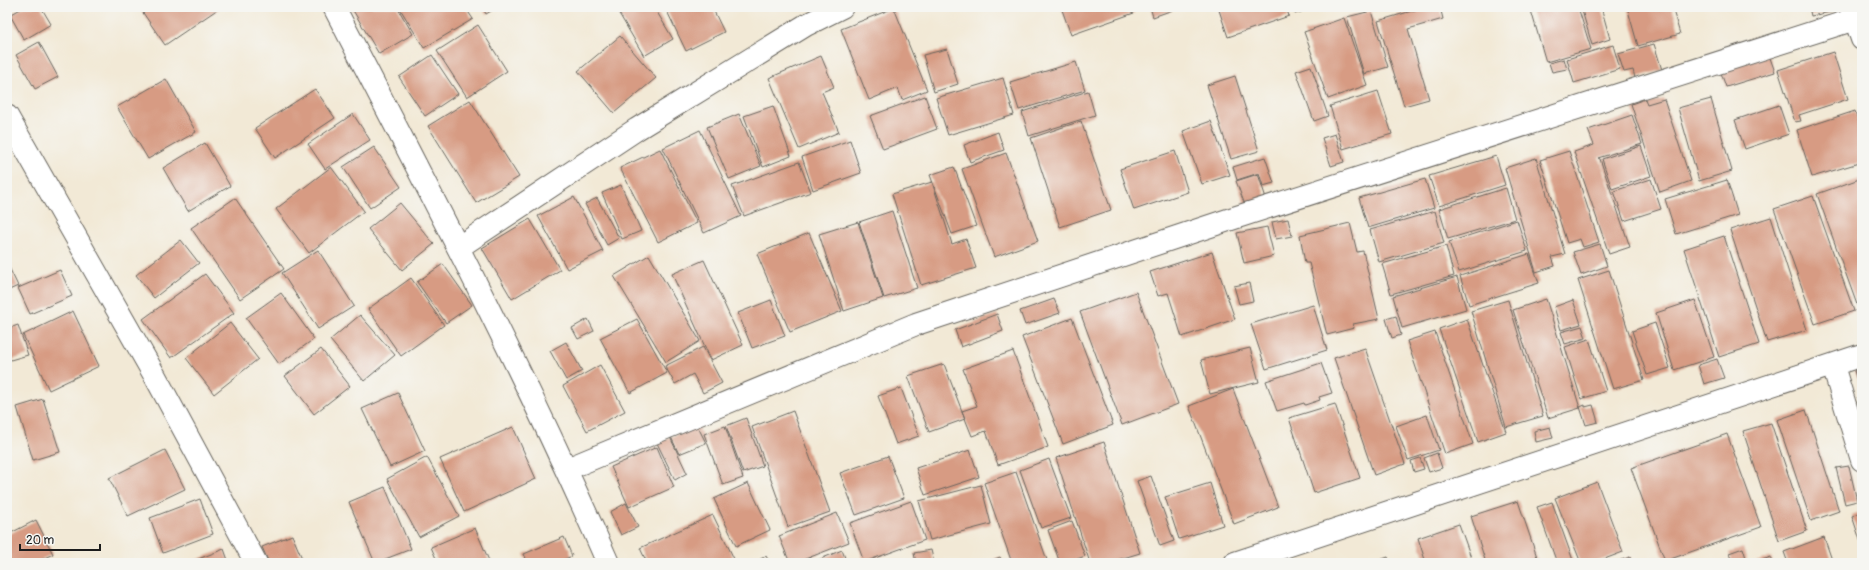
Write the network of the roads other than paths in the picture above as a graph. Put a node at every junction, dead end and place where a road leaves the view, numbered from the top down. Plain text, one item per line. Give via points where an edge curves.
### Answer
1 (334, 7) edge
2 (842, 7) edge
3 (1853, 13) edge
4 (1862, 39) edge
5 (7, 116) edge
6 (458, 247) junction
7 (1862, 356) edge
8 (1833, 366) junction
9 (1862, 460) edge
10 (567, 469) junction
11 (256, 563) edge
12 (608, 563) edge
13 (1235, 563) edge

1 - 6 street
2 - 6 street via 806,25 637,129
3 - 4 street
3 - 10 street via 916,324
5 - 11 street via 155,376
6 - 10 street
7 - 8 street
8 - 9 street
8 - 13 street
10 - 12 street

